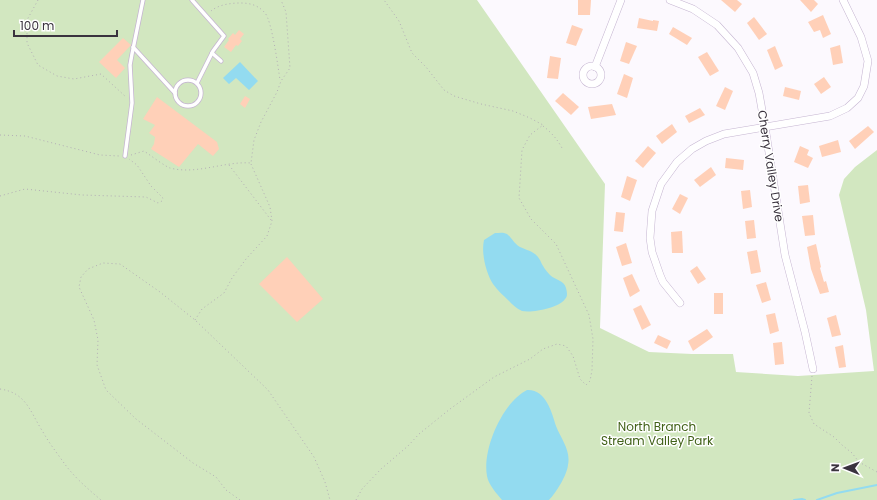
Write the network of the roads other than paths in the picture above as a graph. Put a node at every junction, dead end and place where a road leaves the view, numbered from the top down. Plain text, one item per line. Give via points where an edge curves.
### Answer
1 (143, 0) edge
2 (192, 0) edge
3 (621, 0) edge
4 (670, 0) edge
5 (843, 0) edge
6 (133, 47) junction
7 (212, 52) junction
8 (221, 61) dead end
9 (595, 67) dead end
10 (197, 83) junction
11 (174, 93) junction
12 (765, 127) junction
13 (125, 156) road end
14 (680, 303) dead end
15 (813, 369) road end

1 - 6 lane
2 - 7 lane via 224,36
3 - 9 street
4 - 12 street, Cherry Valley Drive via 693,9 716,25 738,48 753,73 760,93
5 - 12 street via 861,36 868,61 864,86 858,98 847,108 830,116
6 - 11 lane
6 - 13 lane via 130,65 132,103
7 - 8 lane
7 - 10 lane
10 - 11 lane via 187,79 182,81
10 - 11 lane via 201,92 200,98 193,105 188,106 179,102
12 - 14 street via 706,140 677,162 662,184 652,211 652,252 663,282
12 - 15 street, Cherry Valley Drive via 785,255

